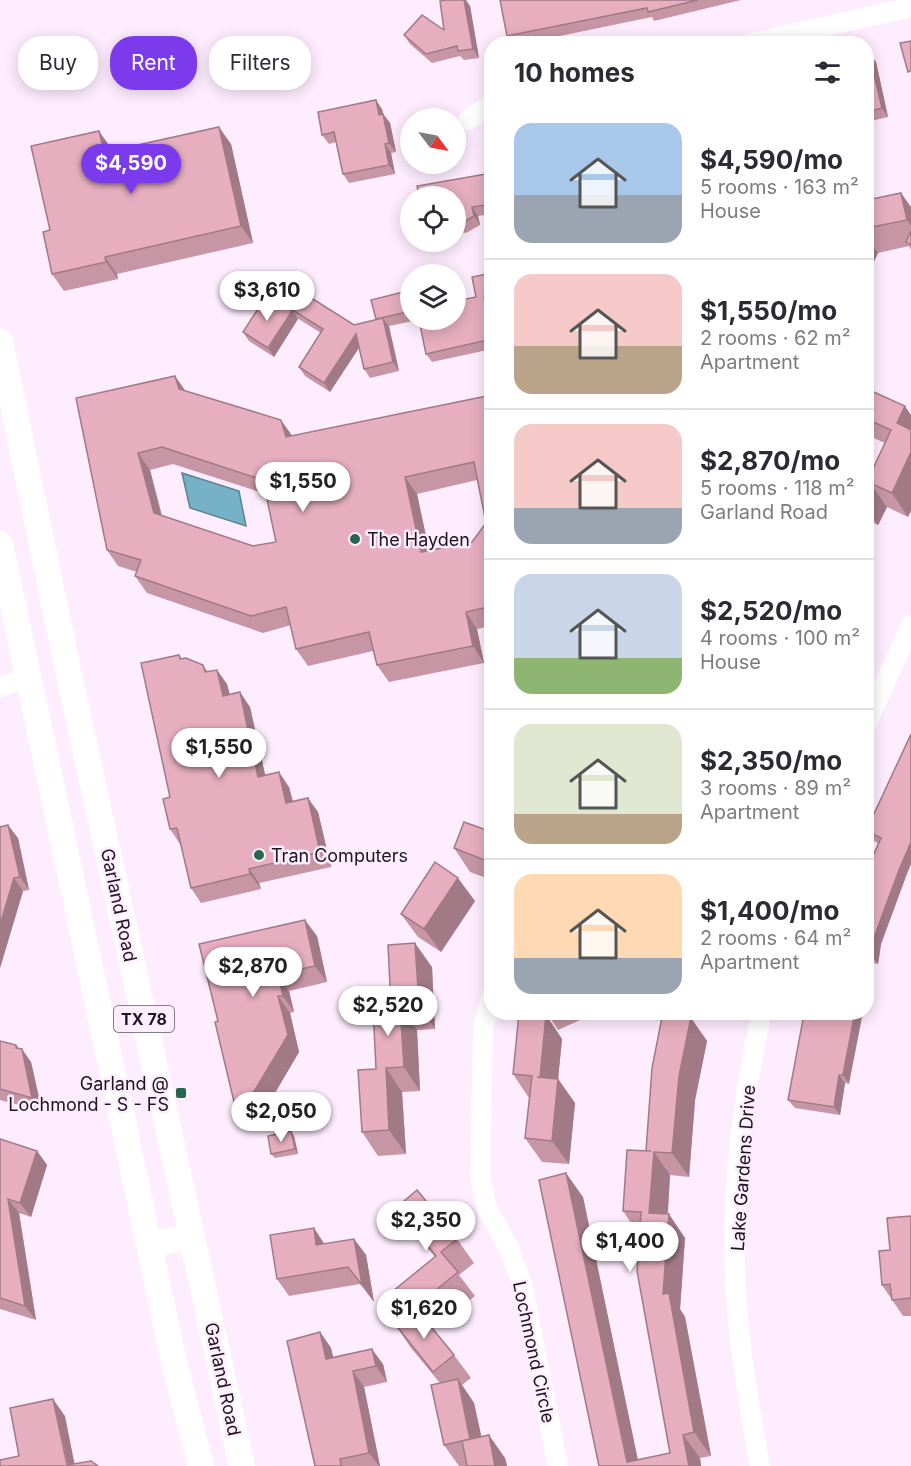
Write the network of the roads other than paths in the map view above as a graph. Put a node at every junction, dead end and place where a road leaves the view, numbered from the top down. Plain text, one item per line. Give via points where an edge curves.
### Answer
1 (911, 7) edge
2 (783, 36) edge
3 (484, 109) edge
4 (468, 120) dead end
5 (0, 342) edge
6 (5, 392) edge
7 (0, 544) edge
8 (909, 634) edge
9 (68, 670) junction
10 (28, 678) junction
11 (0, 687) edge
12 (874, 708) edge
13 (485, 1020) edge
14 (760, 1020) edge
15 (191, 1235) junction
16 (150, 1246) junction
17 (201, 1466) edge
18 (242, 1466) edge
19 (558, 1466) edge
20 (760, 1466) edge

1 - 2 street
3 - 4 street
5 - 6 main road, Garland Road / TX 78
6 - 9 main road, Garland Road / TX 78
7 - 10 main road, TX 78
8 - 12 street
9 - 10 main road
9 - 15 main road, Garland Road / TX 78
10 - 11 street
10 - 16 main road, TX 78
13 - 19 street, Lochmond Circle via 480,1178 488,1211 522,1284
14 - 20 street, Lake Gardens Drive via 743,1121 736,1212 736,1305
15 - 16 main road
15 - 18 main road, Garland Road / TX 78
16 - 17 main road, TX 78

